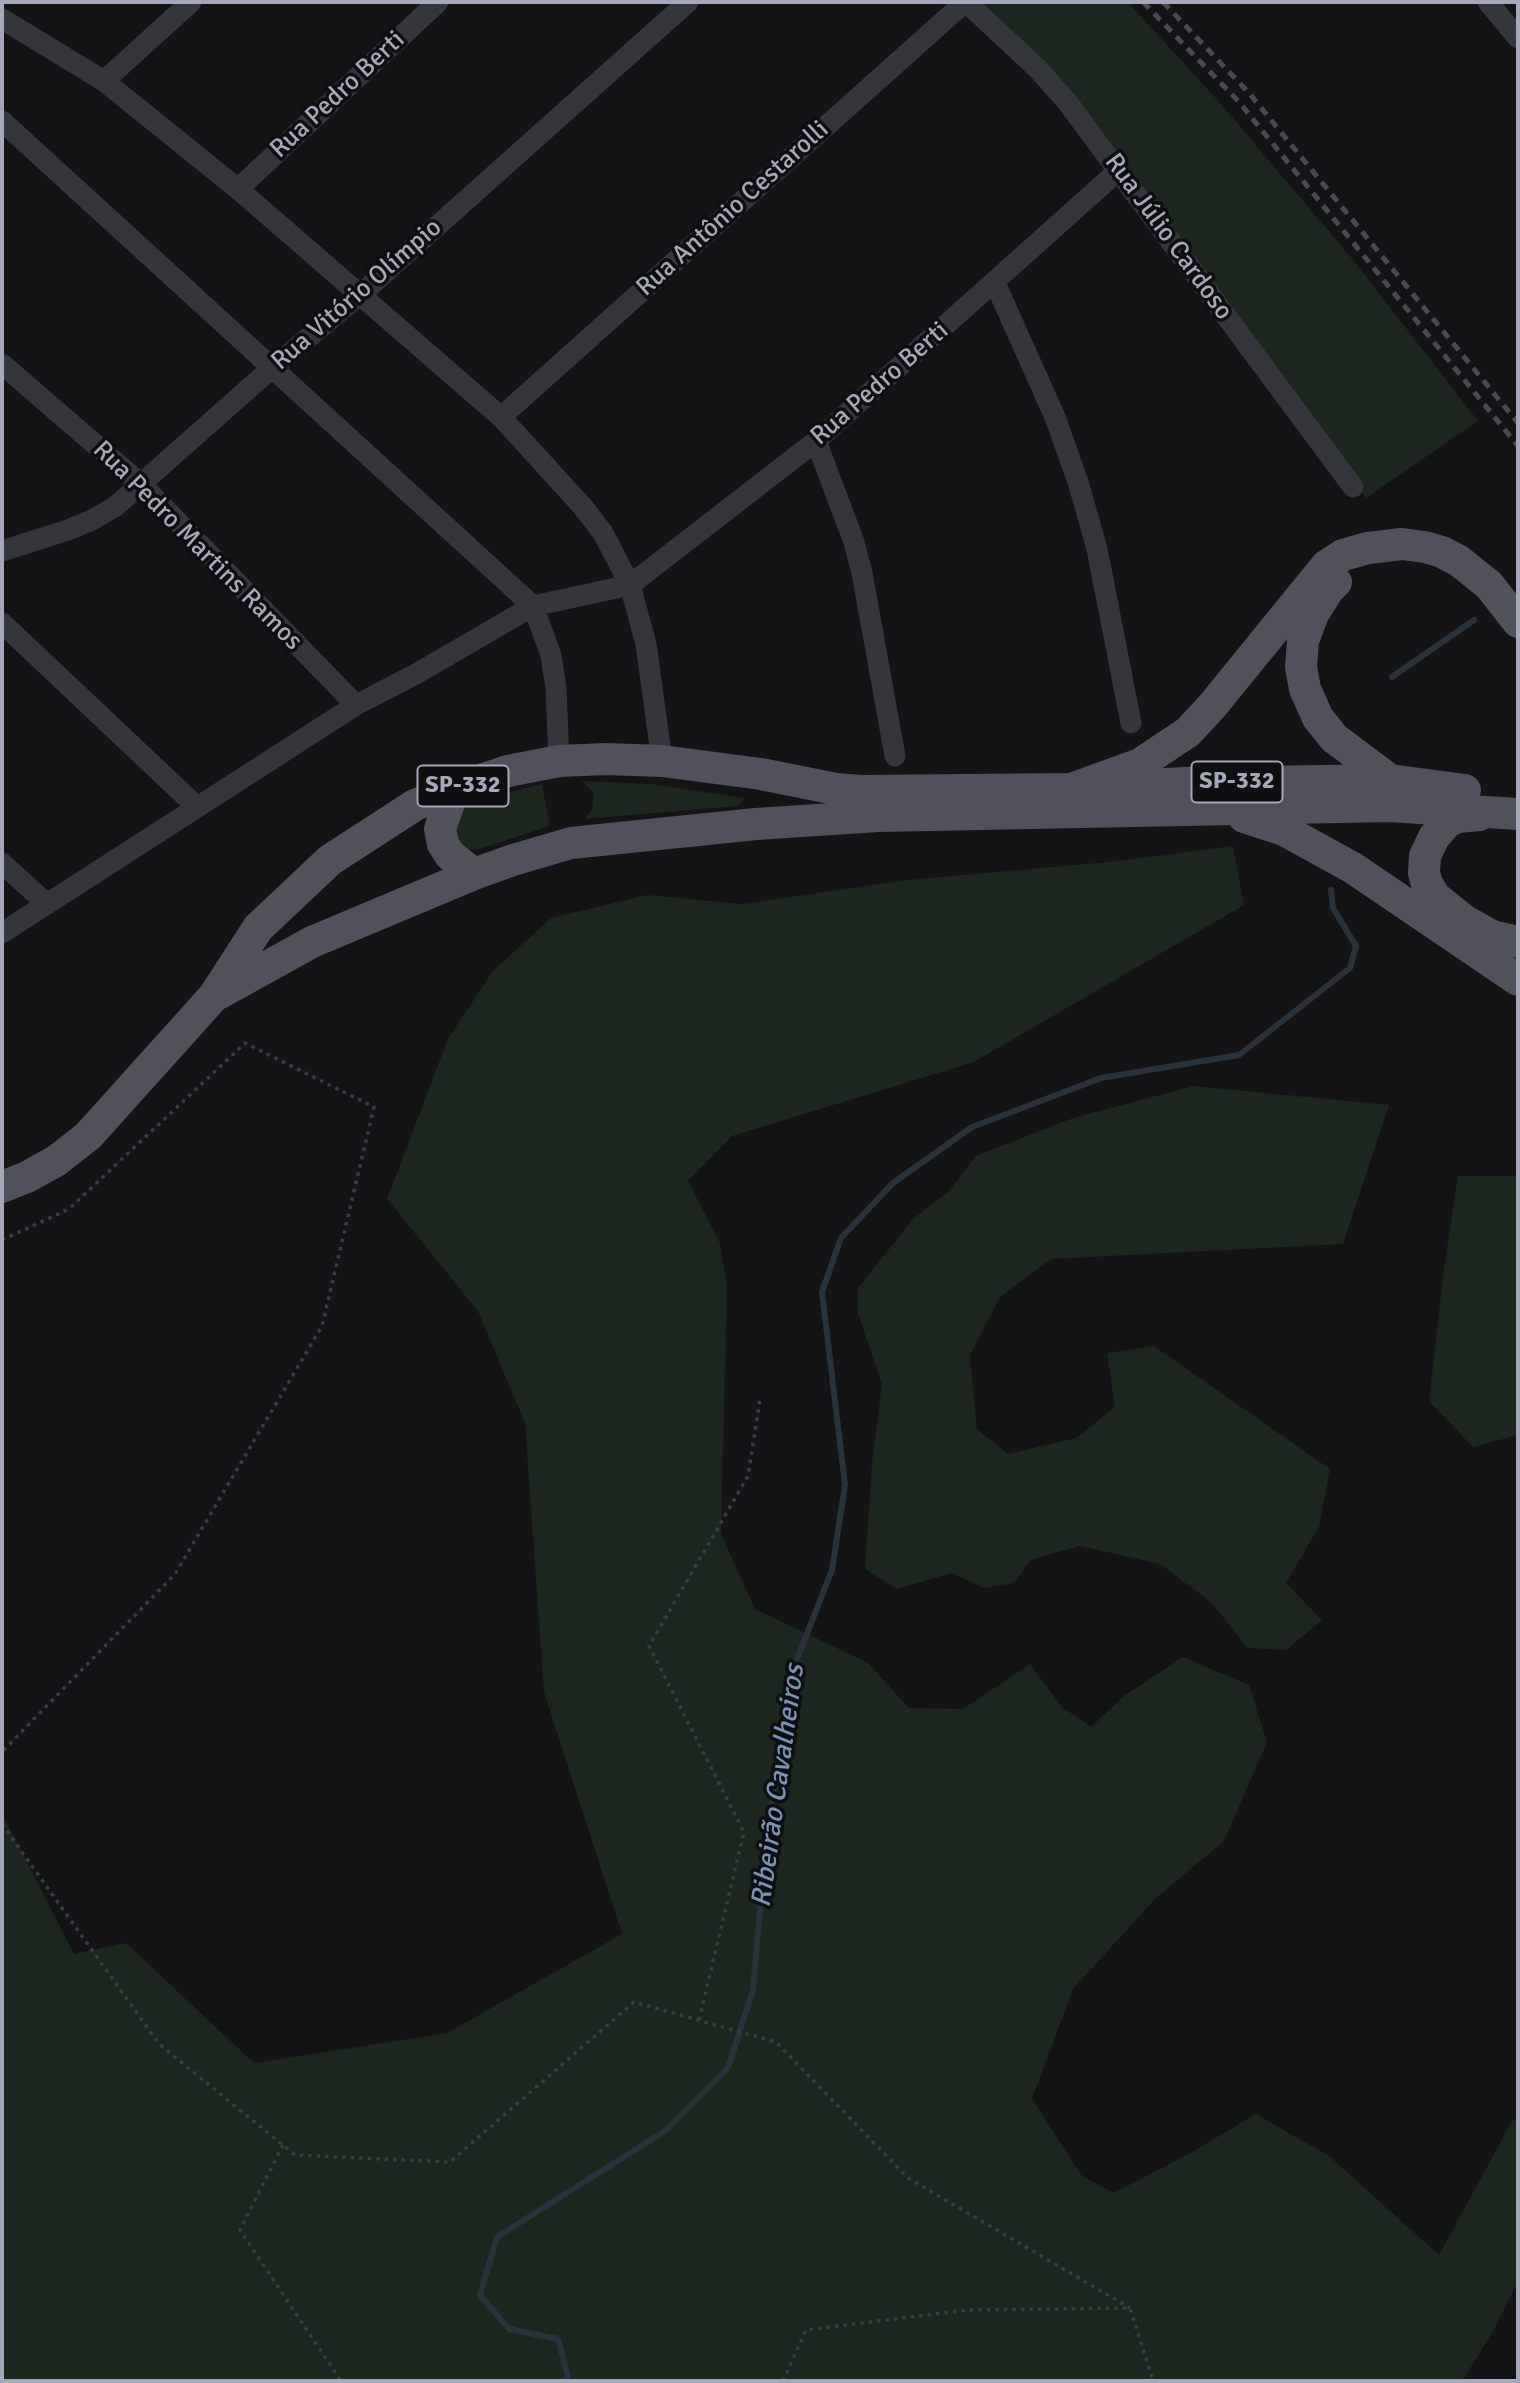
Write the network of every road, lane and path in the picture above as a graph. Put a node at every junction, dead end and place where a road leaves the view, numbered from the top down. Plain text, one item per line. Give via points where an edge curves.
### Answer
1 (191, 2) edge
2 (438, 2) edge
3 (688, 2) edge
4 (966, 2) edge
5 (1488, 2) edge
6 (2, 19) edge
7 (1518, 38) edge
8 (104, 81) junction
9 (2, 121) edge
10 (1119, 170) junction
11 (238, 189) junction
12 (995, 283) junction
13 (361, 294) junction
14 (2, 364) edge
15 (273, 368) junction
16 (501, 417) junction
17 (816, 442) junction
18 (142, 484) junction
19 (1353, 487) dead end
20 (1385, 546) junction
21 (2, 551) edge
22 (630, 585) junction
23 (533, 606) junction
24 (1518, 622) edge
25 (2, 623) edge
26 (355, 705) junction
27 (1131, 723) dead end
28 (895, 756) dead end
29 (559, 761) junction
30 (662, 761) junction
31 (1396, 780) junction
32 (454, 789) junction
33 (1067, 801) junction
34 (197, 807) junction
35 (1516, 808) edge
36 (1202, 810) junction
37 (2, 863) edge
38 (474, 874) junction
39 (47, 904) junction
40 (2, 933) edge
41 (1518, 942) edge
42 (1518, 980) edge
43 (214, 996) junction
44 (2, 1187) edge
45 (2, 1240) edge
46 (760, 1399) dead end
47 (2, 1752) edge
48 (2, 1824) edge
49 (699, 2020) junction
50 (284, 2145) junction
51 (1130, 2308) junction
52 (341, 2381) edge
53 (783, 2381) edge
54 (1153, 2381) edge

1 - 8 street
2 - 11 street, Rua Pedro Berti
3 - 13 street, Rua Vitório Olímpio
4 - 10 street, Rua Júlio Cardoso via 1038,69
4 - 16 street, Rua Antônio Cestarolli
5 - 7 street
6 - 8 street
8 - 11 street
9 - 15 street
10 - 12 street, Rua Pedro Berti
10 - 19 street, Rua Júlio Cardoso
11 - 13 street
12 - 17 street, Rua Pedro Berti
12 - 27 street via 1055,417 1078,482 1097,549
13 - 15 street, Rua Vitório Olímpio
13 - 16 street
14 - 18 street, Rua Pedro Martins Ramos
15 - 18 street, Rua Vitório Olímpio
15 - 23 street
16 - 22 street via 603,533
17 - 22 street, Rua Pedro Berti
17 - 28 street via 862,573
18 - 21 street, Rua Vitório Olímpio via 92,520
18 - 26 street, Rua Pedro Martins Ramos
20 - 24 main road via 1424,547 1459,561 1489,585
20 - 31 main road via 1350,568 1328,590 1312,614 1301,667 1318,718 1334,738
20 - 33 main road via 1354,550 1326,566 1188,732 1140,764
22 - 23 street
22 - 30 street via 646,645
23 - 26 street
23 - 29 street via 551,655
25 - 34 street
26 - 34 street
29 - 30 main road, SP-332
29 - 32 main road, SP-332
30 - 33 main road, SP-332 via 848,790
31 - 33 main road, SP-332 via 1186,783
31 - 35 main road, SP-332
32 - 38 main road, SP-332 via 440,829 443,844
32 - 43 main road, SP-332 via 415,805 330,860 258,928
33 - 36 main road, SP-332
33 - 38 main road, SP-332 via 585,842
34 - 39 street
35 - 36 main road, SP-332
35 - 41 main road via 1447,822 1425,856 1424,873 1435,897 1450,911 1492,936
36 - 42 main road via 1256,820 1305,841 1353,868
37 - 39 street
38 - 43 main road, SP-332 via 312,942
39 - 40 street
43 - 44 main road, SP-332 via 88,1136 56,1161
45 - 47 path via 69,1209 245,1043 374,1107 322,1326 175,1574
46 - 49 path via 748,1476 649,1646 744,1832
48 - 50 path via 159,2044
49 - 50 path via 634,2002 450,2162 295,2155
49 - 51 path via 776,2042 908,2178
50 - 52 path via 240,2230
51 - 53 path via 967,2310 807,2330
51 - 54 path

